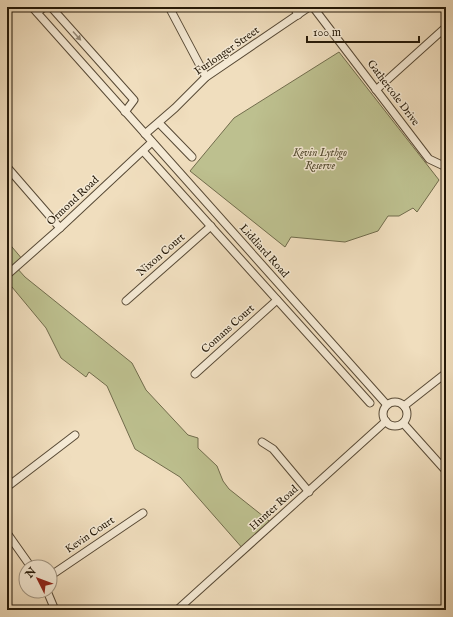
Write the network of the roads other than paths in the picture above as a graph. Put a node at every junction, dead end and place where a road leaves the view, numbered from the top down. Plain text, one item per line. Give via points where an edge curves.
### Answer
1 (45, 7) edge
2 (51, 7) edge
3 (169, 7) edge
4 (294, 7) edge
5 (309, 7) edge
6 (313, 7) edge
7 (34, 10) edge
8 (298, 15) junction
9 (446, 27) edge
10 (206, 77) junction
11 (376, 90) junction
12 (125, 112) junction
13 (159, 123) junction
14 (144, 134) junction
15 (152, 142) junction
16 (143, 152) junction
17 (192, 157) dead end
18 (446, 166) edge
19 (7, 167) edge
20 (211, 226) junction
21 (60, 228) junction
22 (7, 274) edge
23 (277, 300) junction
24 (126, 301) dead end
25 (446, 373) edge
26 (195, 374) dead end
27 (370, 403) dead end
28 (387, 405) junction
29 (404, 406) junction
30 (386, 421) junction
31 (403, 423) junction
32 (74, 435) dead end
33 (262, 442) dead end
34 (446, 472) edge
35 (7, 487) edge
36 (309, 492) junction
37 (143, 512) dead end
38 (7, 533) edge
39 (25, 559) edge
40 (58, 570) edge
41 (50, 599) edge
42 (55, 610) edge
43 (177, 610) edge

1 - 7 street, Liddiard Road
2 -> 12 street via 134,100
3 - 10 street
4 - 8 street
5 - 8 street, Furlonger Street
6 - 11 street, Gathercole Drive
7 - 12 street, Liddiard Road
8 - 10 street, Furlonger Street
9 - 11 street
10 - 13 street, Furlonger Street
11 - 18 street, Gathercole Drive via 429,158
12 - 14 street, Liddiard Road
13 - 14 street, Furlonger Street
13 - 17 street
14 - 15 street, Liddiard Road
15 - 16 street, Ormond Road
15 - 28 street, Liddiard Road
16 - 20 street, Liddiard Road
16 - 21 street, Ormond Road
19 - 21 street
20 - 23 street, Liddiard Road
20 - 24 street, Nixon Court
21 - 22 street, Ormond Road
23 - 26 street, Comans Court
23 - 27 street, Liddiard Road
25 - 29 street
28 - 29 street via 394,402
28 - 30 street via 383,415
29 - 31 street via 406,413
30 - 31 street via 396,426
30 - 36 street, Hunter Road
31 - 34 street
32 - 35 street
33 - 36 street via 273,449
36 - 43 street, Hunter Road
37 - 40 street, Kevin Court
38 - 39 street
41 - 42 street

